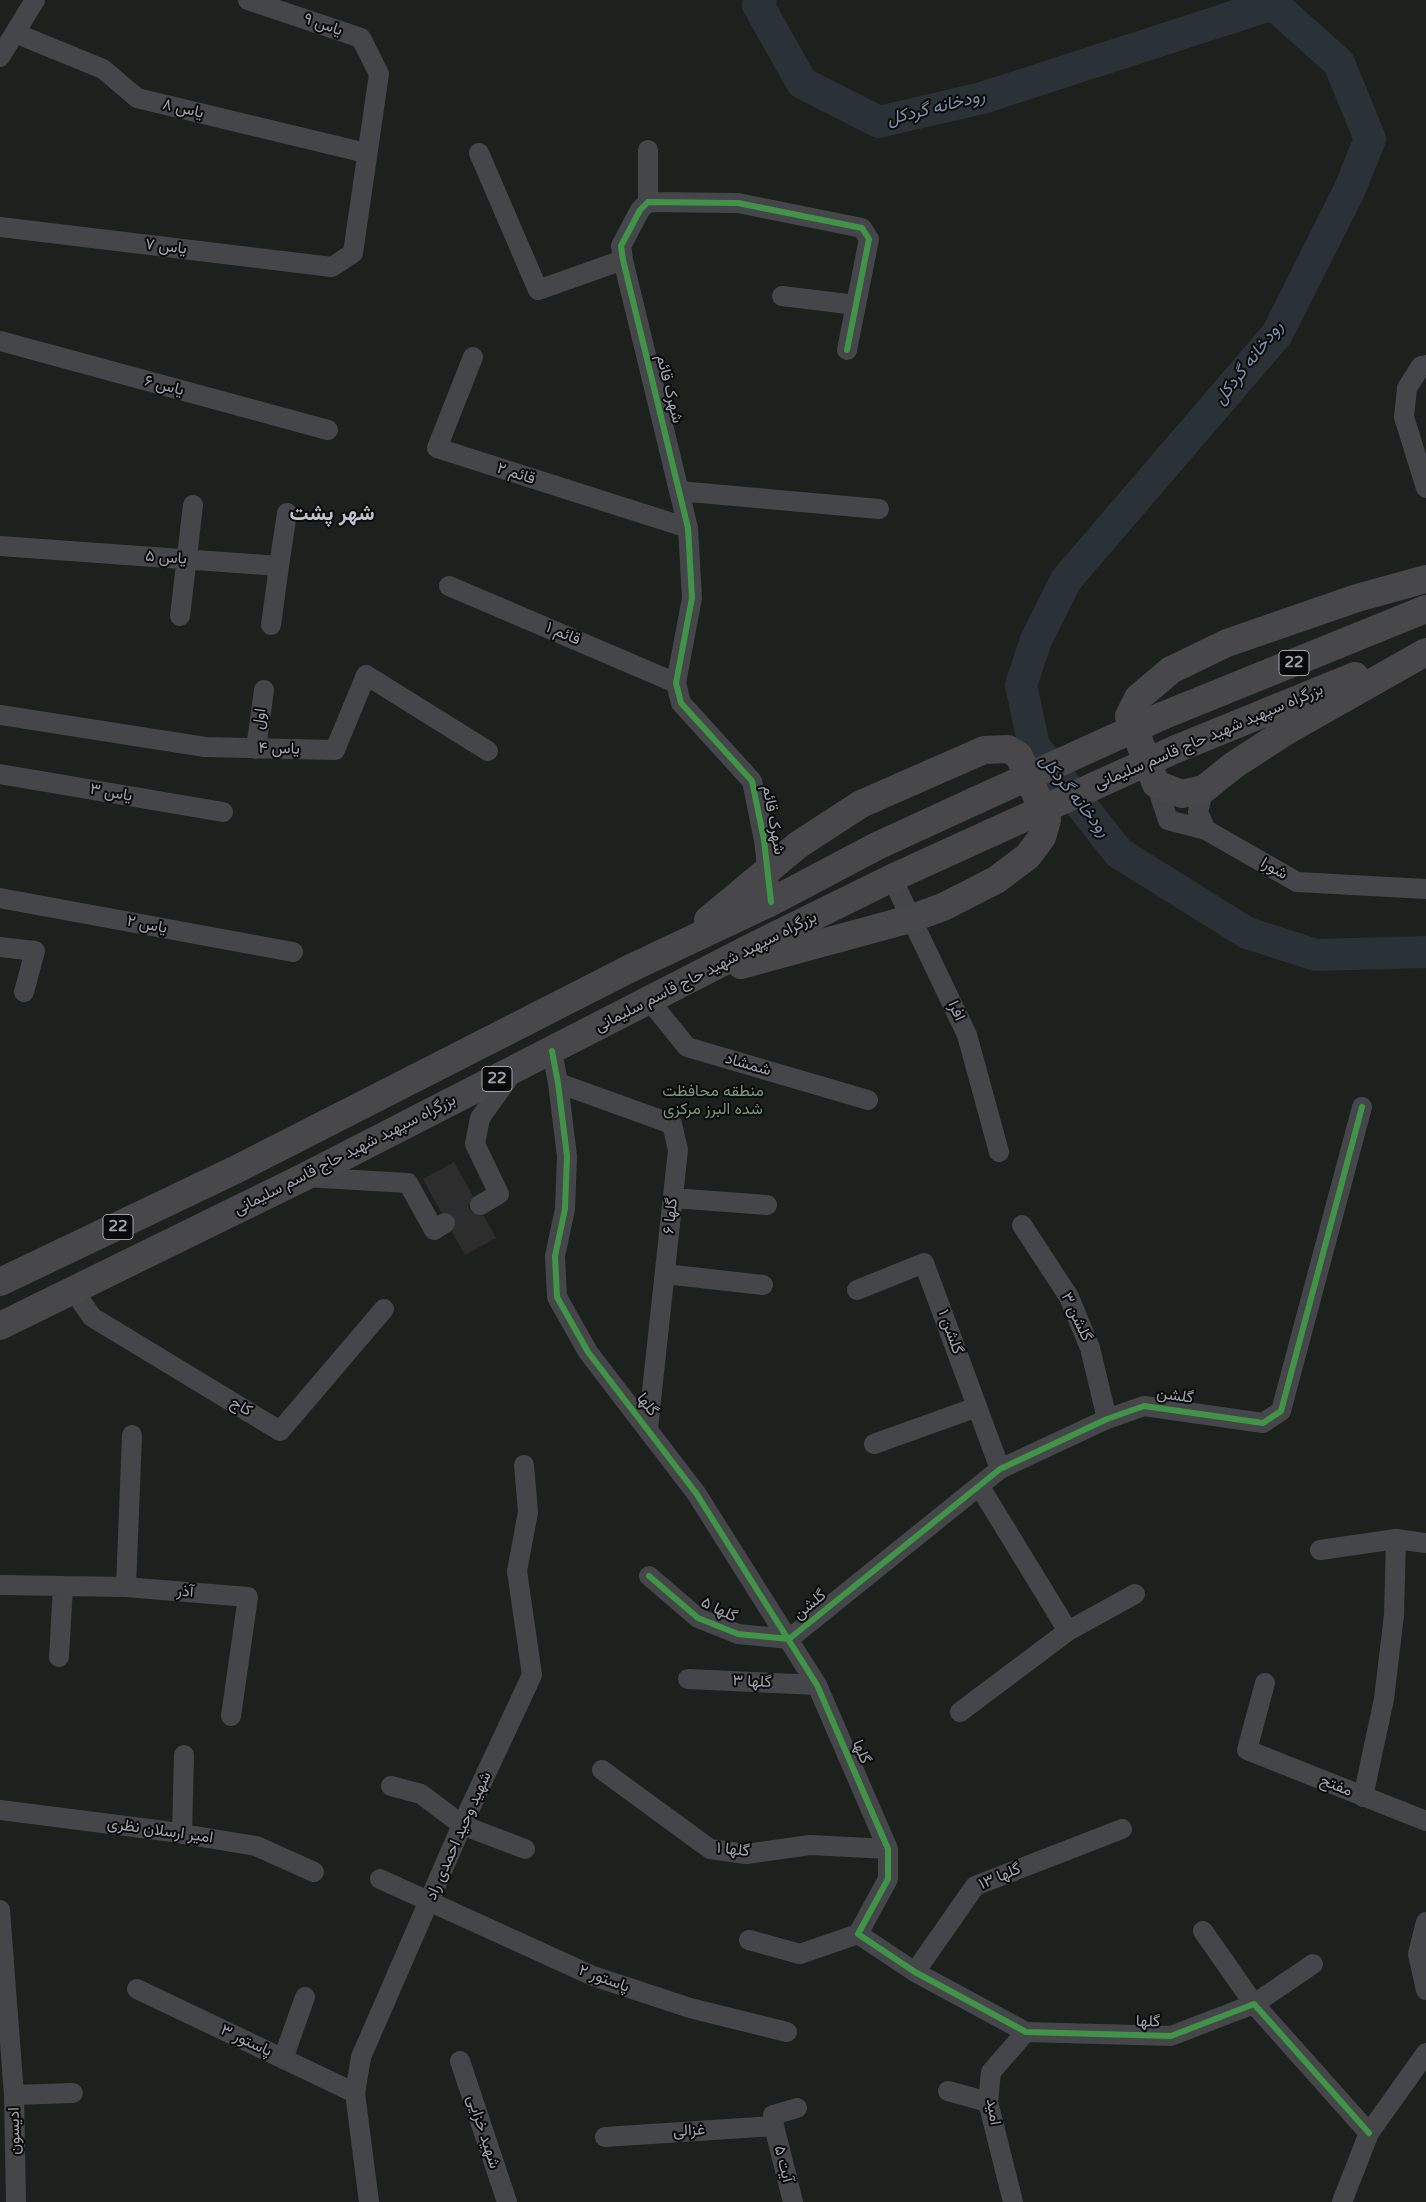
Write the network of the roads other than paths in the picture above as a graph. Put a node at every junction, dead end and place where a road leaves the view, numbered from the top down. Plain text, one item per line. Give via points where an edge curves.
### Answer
1 (35, 0) edge
2 (248, 0) edge
3 (15, 33) junction
4 (0, 56) edge
5 (648, 150) dead end
6 (366, 152) junction
7 (479, 154) dead end
8 (648, 202) junction
9 (0, 227) edge
10 (623, 260) junction
11 (782, 296) dead end
12 (856, 305) junction
13 (0, 341) edge
14 (847, 350) dead end
15 (473, 357) dead end
16 (1426, 365) edge
17 (328, 430) dead end
18 (1426, 488) edge
19 (679, 491) junction
20 (193, 506) dead end
21 (879, 509) dead end
22 (287, 513) dead end
23 (688, 528) junction
24 (0, 546) edge
25 (185, 559) junction
26 (279, 566) junction
27 (1426, 579) edge
28 (449, 586) dead end
29 (1426, 609) edge
30 (180, 616) dead end
31 (270, 625) dead end
32 (1426, 646) edge
33 (1426, 652) edge
34 (676, 682) junction
35 (264, 690) dead end
36 (0, 716) edge
37 (256, 749) junction
38 (488, 751) dead end
39 (0, 774) edge
40 (1156, 784) junction
41 (1204, 789) junction
42 (223, 812) dead end
43 (1206, 830) junction
44 (768, 872) junction
45 (892, 878) junction
46 (1426, 888) edge
47 (0, 898) edge
48 (771, 902) junction
49 (910, 919) junction
50 (0, 947) edge
51 (674, 948) junction
52 (293, 952) dead end
53 (694, 977) junction
54 (24, 992) dead end
55 (649, 1000) junction
56 (552, 1052) junction
57 (514, 1070) junction
58 (558, 1083) junction
59 (868, 1100) dead end
60 (1362, 1107) dead end
61 (999, 1152) dead end
62 (304, 1177) junction
63 (673, 1198) junction
64 (480, 1205) tunnel mouth
65 (767, 1205) dead end
66 (445, 1223) tunnel mouth
67 (1022, 1225) dead end
68 (665, 1274) junction
69 (0, 1282) edge
70 (763, 1285) dead end
71 (857, 1290) dead end
72 (74, 1291) junction
73 (384, 1309) dead end
74 (0, 1326) edge
75 (977, 1407) junction
76 (1107, 1420) junction
77 (648, 1428) junction
78 (132, 1435) dead end
79 (874, 1444) dead end
80 (524, 1465) dead end
81 (1000, 1469) junction
82 (980, 1487) junction
83 (1396, 1539) junction
84 (1426, 1543) edge
85 (1320, 1550) dead end
86 (649, 1576) dead end
87 (0, 1585) edge
88 (63, 1586) junction
89 (126, 1587) junction
90 (1135, 1594) dead end
91 (1068, 1631) junction
92 (789, 1639) junction
93 (59, 1657) dead end
94 (688, 1679) dead end
95 (1265, 1682) dead end
96 (817, 1685) junction
97 (960, 1712) dead end
98 (231, 1716) dead end
99 (184, 1755) dead end
100 (602, 1770) dead end
101 (391, 1786) dead end
102 (1363, 1797) junction
103 (0, 1810) edge
104 (1426, 1821) edge
105 (462, 1825) junction
106 (1122, 1828) dead end
107 (182, 1834) junction
108 (526, 1849) dead end
109 (888, 1849) junction
110 (314, 1872) dead end
111 (380, 1880) dead end
112 (430, 1904) junction
113 (0, 1910) edge
114 (1426, 1922) edge
115 (1203, 1931) dead end
116 (858, 1934) junction
117 (749, 1940) dead end
118 (1313, 1964) dead end
119 (915, 1972) junction
120 (137, 1989) dead end
121 (1426, 1990) edge
122 (305, 1997) dead end
123 (1254, 2004) junction
124 (787, 2032) dead end
125 (1026, 2032) junction
126 (1426, 2053) edge
127 (283, 2059) junction
128 (460, 2061) dead end
129 (948, 2091) dead end
130 (73, 2093) dead end
131 (356, 2093) junction
132 (14, 2094) junction
133 (988, 2102) junction
134 (797, 2108) dead end
135 (774, 2126) junction
136 (1369, 2133) junction
137 (605, 2136) dead end
138 (16, 2202) edge
139 (369, 2202) edge
140 (507, 2202) edge
141 (793, 2202) edge
142 (1013, 2202) edge
143 (1342, 2202) edge

1 - 3 street
2 - 6 street, یاس ۹ via 361,38 379,74
3 - 4 street
3 - 6 street, یاس ۸ via 103,69 137,98
5 - 8 street
6 - 9 street, یاس ۷ via 352,252 332,267
7 - 10 street via 538,290
8 - 10 street, شهرک قائم via 640,210 621,246
8 - 12 street via 738,203 862,228 869,239
10 - 19 street, شهرک قائم
11 - 12 street
12 - 14 street
13 - 17 street, یاس ۶
15 - 23 street, قائم ۲ via 437,448
16 - 18 street via 1421,366 1407,388 1404,417
19 - 21 street
19 - 23 street, شهرک قائم
20 - 25 street
22 - 26 street
23 - 34 street, شهرک قائم via 692,598
24 - 25 street, یاس ۵
25 - 26 street, یاس ۵
25 - 30 street
26 - 31 street
27 - 40 highway via 1357,598 1236,639 1171,670 1138,698 1128,716
28 - 34 street, قائم ۱
29 - 48 highway, بزرگراه سپهبد شهید حاج قاسم سلیمانی / 22, bridge via 1162,716 877,846
32 - 45 highway, بزرگراه سپهبد شهید حاج قاسم سلیمانی / 22, bridge via 1176,749
33 - 41 highway via 1288,730
34 - 44 street, شهرک قائم via 680,703 752,780
35 - 37 street, اول
36 - 37 street, یاس ۴ via 205,747
37 - 38 street, یاس ۴ via 335,750 366,675
39 - 42 street, یاس ۳
40 - 41 highway via 1182,794
40 - 43 street, شورا via 1168,820
41 - 43 street via 1198,812
43 - 46 street, شورا via 1297,882
44 - 48 street, شهرک قائم
44 - 49 highway via 798,845 861,804 984,750 1008,749 1019,756 1047,820 1042,837 1028,856 996,880
44 - 51 highway
45 - 49 street, افرا
45 - 53 highway, بزرگراه سپهبد شهید حاج قاسم سلیمانی / 22
47 - 52 street, یاس ۲
48 - 51 highway, بزرگراه سپهبد شهید حاج قاسم سلیمانی / 22
49 - 53 highway
49 - 61 street, افرا via 967,1035
50 - 54 street via 35,951
51 - 69 highway, بزرگراه سپهبد شهید حاج قاسم سلیمانی / 22 via 235,1170
53 - 55 highway, بزرگراه سپهبد شهید حاج قاسم سلیمانی / 22
55 - 56 highway, بزرگراه سپهبد شهید حاج قاسم سلیمانی / 22
55 - 59 street, شمشاد via 687,1047
56 - 57 highway, بزرگراه سپهبد شهید حاج قاسم سلیمانی / 22
56 - 58 street, گلها
57 - 62 highway, بزرگراه سپهبد شهید حاج قاسم سلیمانی / 22
57 - 64 street via 480,1118 475,1144 499,1194
58 - 63 street, گلها ۶ via 672,1124 678,1150
58 - 77 street, گلها via 567,1156 565,1209 555,1256 557,1297 588,1352
60 - 76 street, گلشن via 1281,1411 1263,1423 1144,1406
62 - 66 street via 408,1183 434,1230
62 - 72 highway, بزرگراه سپهبد شهید حاج قاسم سلیمانی / 22
63 - 65 street
63 - 68 street, گلها ۶
67 - 76 street, گلشن ۳ via 1069,1297 1090,1348
68 - 70 street
68 - 77 street, گلها ۶
71 - 75 street, گلشن ۱ via 924,1263
72 - 73 street, کاج via 92,1317 280,1431
72 - 74 highway, بزرگراه سپهبد شهید حاج قاسم سلیمانی / 22
75 - 79 street
75 - 81 street, گلشن ۱
76 - 81 street, گلشن
77 - 92 street, گلها via 696,1492
78 - 89 street
80 - 105 street, شهید وحید احمدی راد via 528,1512 517,1571 532,1675
81 - 82 street, گلشن
82 - 91 street
82 - 92 street, گلشن
83 - 84 street
83 - 85 street
83 - 102 street via 1394,1614 1384,1699
86 - 92 street, گلها ۵ via 698,1618 738,1634
87 - 88 street, آذر
88 - 89 street, آذر
88 - 93 street
89 - 98 street, آذر via 248,1597
90 - 91 street
91 - 97 street
92 - 96 street, گلها
94 - 96 street, گلها ۳
95 - 102 street, مفتح via 1247,1750
96 - 109 street, گلها
99 - 107 street
100 - 109 street, گلها ۱ via 710,1849 746,1854 810,1845
101 - 105 street via 421,1794
102 - 104 street, مفتح
103 - 107 street, امیر ارسلان نظری
105 - 108 street
105 - 112 street, شهید وحید احمدی راد
106 - 119 street, گلها ۱۳ via 975,1886
107 - 110 street, امیر ارسلان نظری via 256,1846
109 - 116 street, گلها via 888,1879
111 - 112 street, پاستور ۲
112 - 124 street, پاستور ۲ via 593,1976 690,2008
112 - 131 street, شهید وحید احمدی راد via 361,2057
113 - 132 street, ادیسون
114 - 121 street via 1418,1954
115 - 123 street
116 - 117 street via 800,1954
116 - 119 street, گلها
118 - 123 street, گلها
119 - 125 street, گلها
120 - 127 street, پاستور ۳
122 - 127 street
123 - 125 street, گلها via 1171,2036
123 - 136 street
125 - 133 street, امید via 991,2072
126 - 136 street
127 - 131 street, پاستور ۳
128 - 140 street, شهید خزایی
129 - 133 street
130 - 132 street
131 - 139 street, شهید وحید احمدی راد
132 - 138 street, ادیسون
133 - 142 street, امید
134 - 135 street via 773,2115
135 - 137 street, غزالی
135 - 141 street, آیت ۵
136 - 143 street

